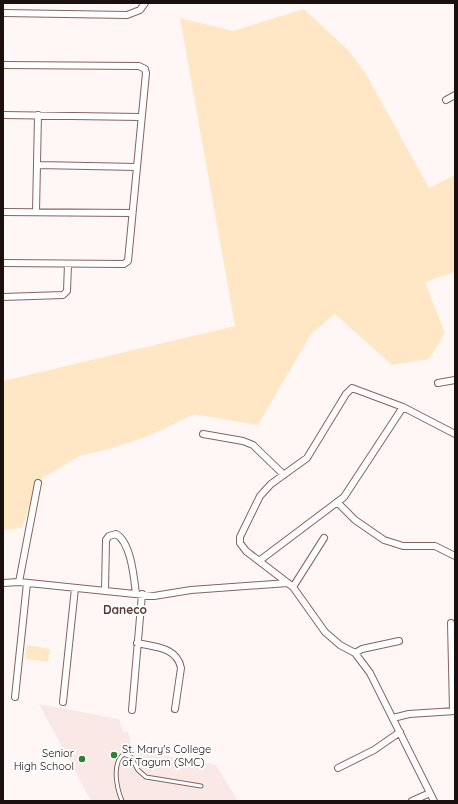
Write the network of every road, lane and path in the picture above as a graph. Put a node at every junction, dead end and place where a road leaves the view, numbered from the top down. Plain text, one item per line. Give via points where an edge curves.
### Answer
1 (145, 3) edge
2 (3, 13) edge
3 (3, 65) edge
4 (455, 95) edge
5 (446, 100) dead end
6 (3, 114) edge
7 (38, 115) junction
8 (141, 117) junction
9 (38, 165) junction
10 (137, 167) junction
11 (3, 212) edge
12 (36, 212) junction
13 (132, 213) junction
14 (3, 263) edge
15 (68, 264) junction
16 (3, 297) edge
17 (455, 380) edge
18 (438, 383) dead end
19 (403, 407) junction
20 (203, 434) dead end
21 (455, 434) edge
22 (284, 475) junction
23 (38, 483) dead end
24 (337, 502) junction
25 (324, 538) dead end
26 (455, 556) edge
27 (259, 561) junction
28 (3, 582) edge
29 (19, 582) junction
30 (27, 583) junction
31 (290, 585) junction
32 (75, 588) junction
33 (105, 591) junction
34 (139, 594) junction
35 (451, 623) dead end
36 (399, 641) dead end
37 (138, 643) junction
38 (355, 653) junction
39 (15, 697) dead end
40 (63, 702) dead end
41 (175, 709) dead end
42 (132, 710) dead end
43 (454, 711) edge
44 (392, 718) junction
45 (400, 732) junction
46 (338, 768) dead end
47 (201, 786) dead end
48 (430, 793) junction
49 (122, 801) edge
50 (412, 801) edge
51 (434, 801) edge

1 - 2 street via 140,10 127,15
3 - 8 street via 143,67 146,73
4 - 5 street
6 - 7 street
7 - 8 street
7 - 9 street
8 - 10 street
9 - 10 street
9 - 12 street
10 - 13 street
11 - 12 street
12 - 13 street
13 - 15 street via 129,258 126,264
14 - 15 street
15 - 16 street via 67,290 63,295
17 - 18 street
19 - 21 street
19 - 22 street via 352,388 307,458
19 - 24 street via 350,490
20 - 22 street via 253,445
22 - 27 street via 260,496 240,537 242,546
23 - 29 street
24 - 26 street via 356,520 384,540 403,546 436,546
24 - 27 street
25 - 31 street
27 - 31 street
28 - 29 street
29 - 30 street
30 - 32 street
30 - 39 street
31 - 34 street via 191,590 165,595
31 - 38 street via 325,632 340,645
32 - 33 street
32 - 40 street
33 - 34 street
33 - 34 street via 106,540 116,534 123,542 129,557
34 - 37 street
35 - 43 street
36 - 38 street via 362,649
37 - 41 street via 171,651 180,662
37 - 42 street
38 - 44 street via 370,673
43 - 44 street via 409,714
44 - 45 street
45 - 46 street via 374,750
45 - 48 street
47 - 49 lane via 146,777 138,770 131,757 124,754 118,762 116,780
48 - 50 street
48 - 51 street

